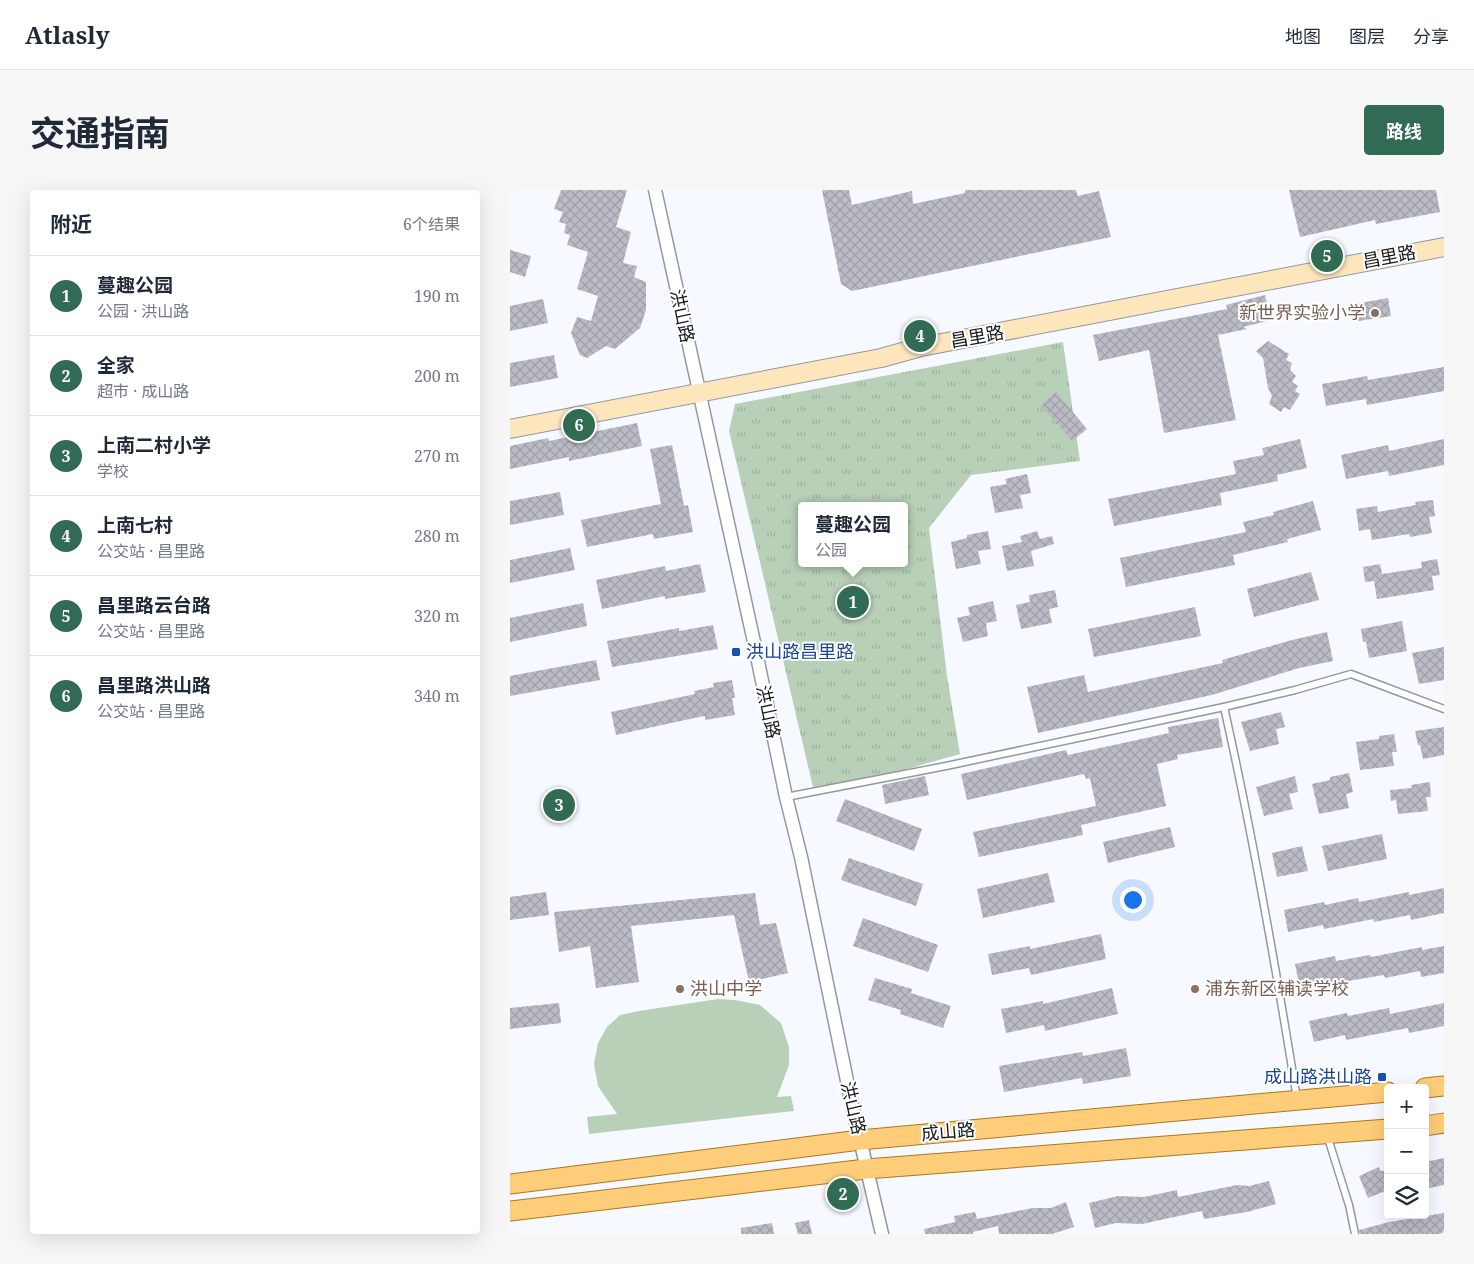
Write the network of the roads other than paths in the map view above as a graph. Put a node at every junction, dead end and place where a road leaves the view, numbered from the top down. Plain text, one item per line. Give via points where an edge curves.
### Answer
1 (655, 190) edge
2 (1444, 247) edge
3 (699, 392) junction
4 (510, 429) edge
5 (1224, 707) junction
6 (1444, 709) edge
7 (786, 797) junction
8 (1444, 1086) edge
9 (1429, 1088) edge
10 (1384, 1092) edge
11 (1298, 1100) junction
12 (1444, 1123) edge
13 (1429, 1125) edge
14 (1384, 1129) edge
15 (1327, 1134) junction
16 (860, 1140) junction
17 (866, 1169) junction
18 (510, 1184) edge
19 (510, 1212) edge
20 (882, 1234) edge
21 (1355, 1234) edge

1 - 3 street, 洪山路
2 - 3 street, 昌里路
3 - 4 street, 昌里路
3 - 7 street, 洪山路
5 - 6 lane via 1351,674
5 - 7 lane
5 - 11 lane
7 - 16 street, 洪山路
8 - 9 main road
10 - 11 main road, 成山路
11 - 16 main road, 成山路
12 - 13 main road
14 - 15 main road, 成山路
15 - 17 main road, 成山路
15 - 21 lane
16 - 17 street, 洪山路
16 - 18 main road, 成山路
17 - 19 main road, 成山路
17 - 20 street, 洪山路

